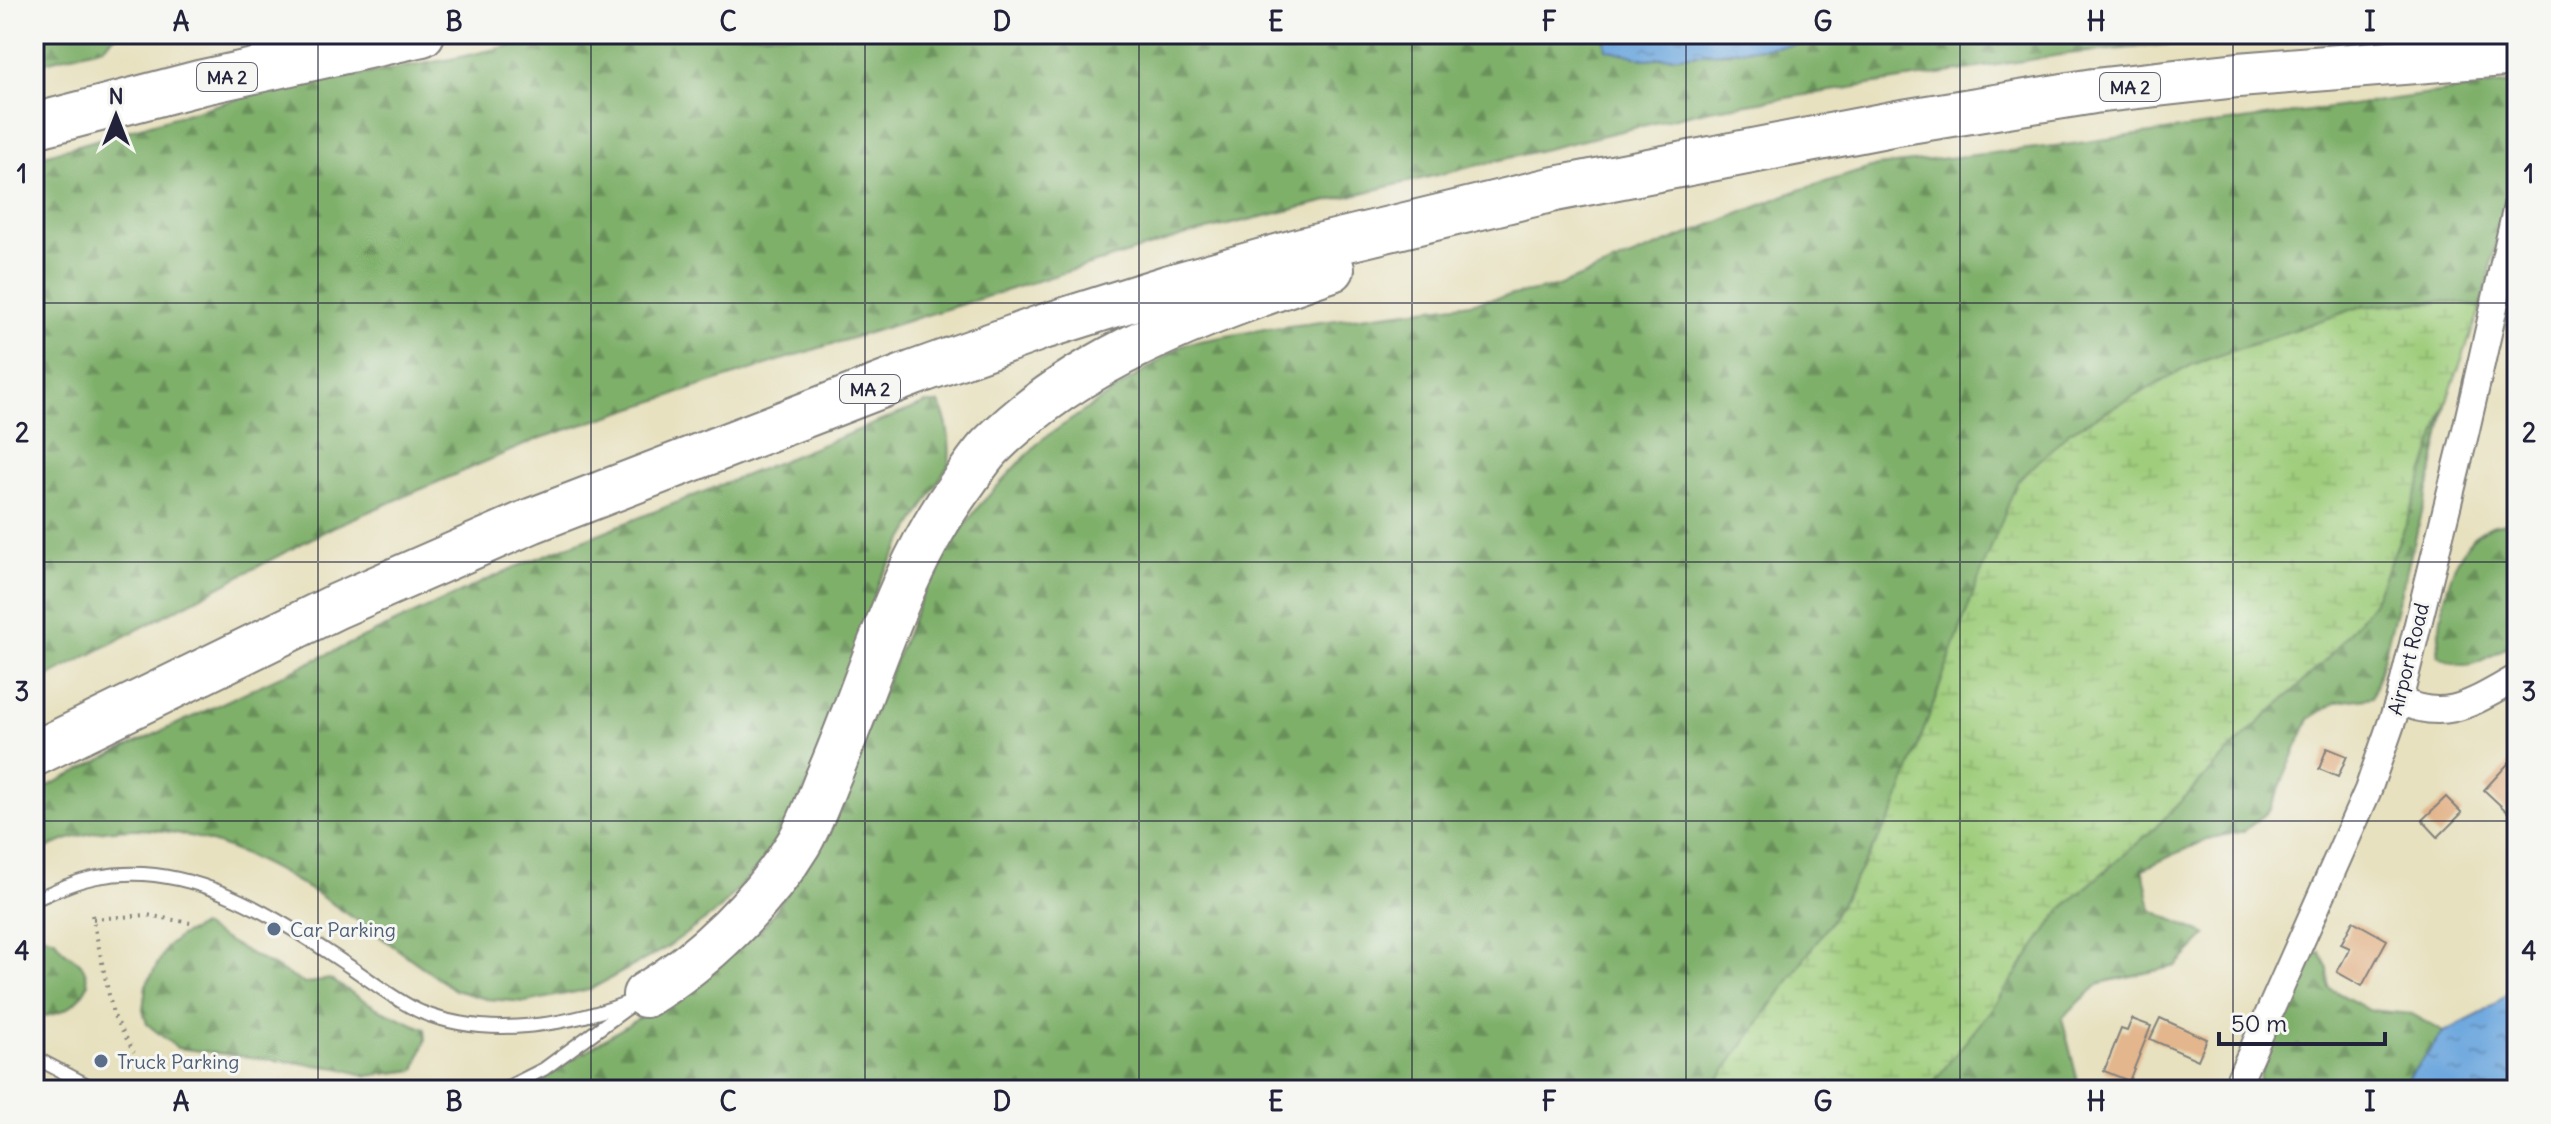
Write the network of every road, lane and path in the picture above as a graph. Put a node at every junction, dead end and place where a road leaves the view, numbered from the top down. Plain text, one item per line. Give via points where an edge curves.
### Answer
1 (422, 34) edge
2 (2515, 53) edge
3 (34, 126) edge
4 (1579, 184) junction
5 (2517, 206) edge
6 (2517, 678) edge
7 (2399, 701) junction
8 (34, 754) edge
9 (34, 900) edge
10 (196, 924) dead end
11 (645, 995) junction
12 (134, 1052) dead end
13 (34, 1057) edge
14 (97, 1090) edge
15 (502, 1090) edge
16 (2235, 1090) edge

1 - 3 highway, MA 2
2 - 4 highway, MA 2 via 2094,91 1855,130
4 - 8 highway, MA 2 via 1419,220 1170,287 914,373 469,547
4 - 11 highway via 1190,322 1118,353 1027,413 989,449 924,542 801,840 738,921
5 - 7 street, Airport Road
6 - 7 street via 2457,710 2414,708
7 - 16 street, Airport Road via 2368,790
9 - 11 lane via 71,884 131,874 220,890 419,1011 453,1022 547,1022 612,1009
10 - 12 path via 147,915 93,917 113,1014
11 - 15 lane via 544,1069
13 - 14 lane

